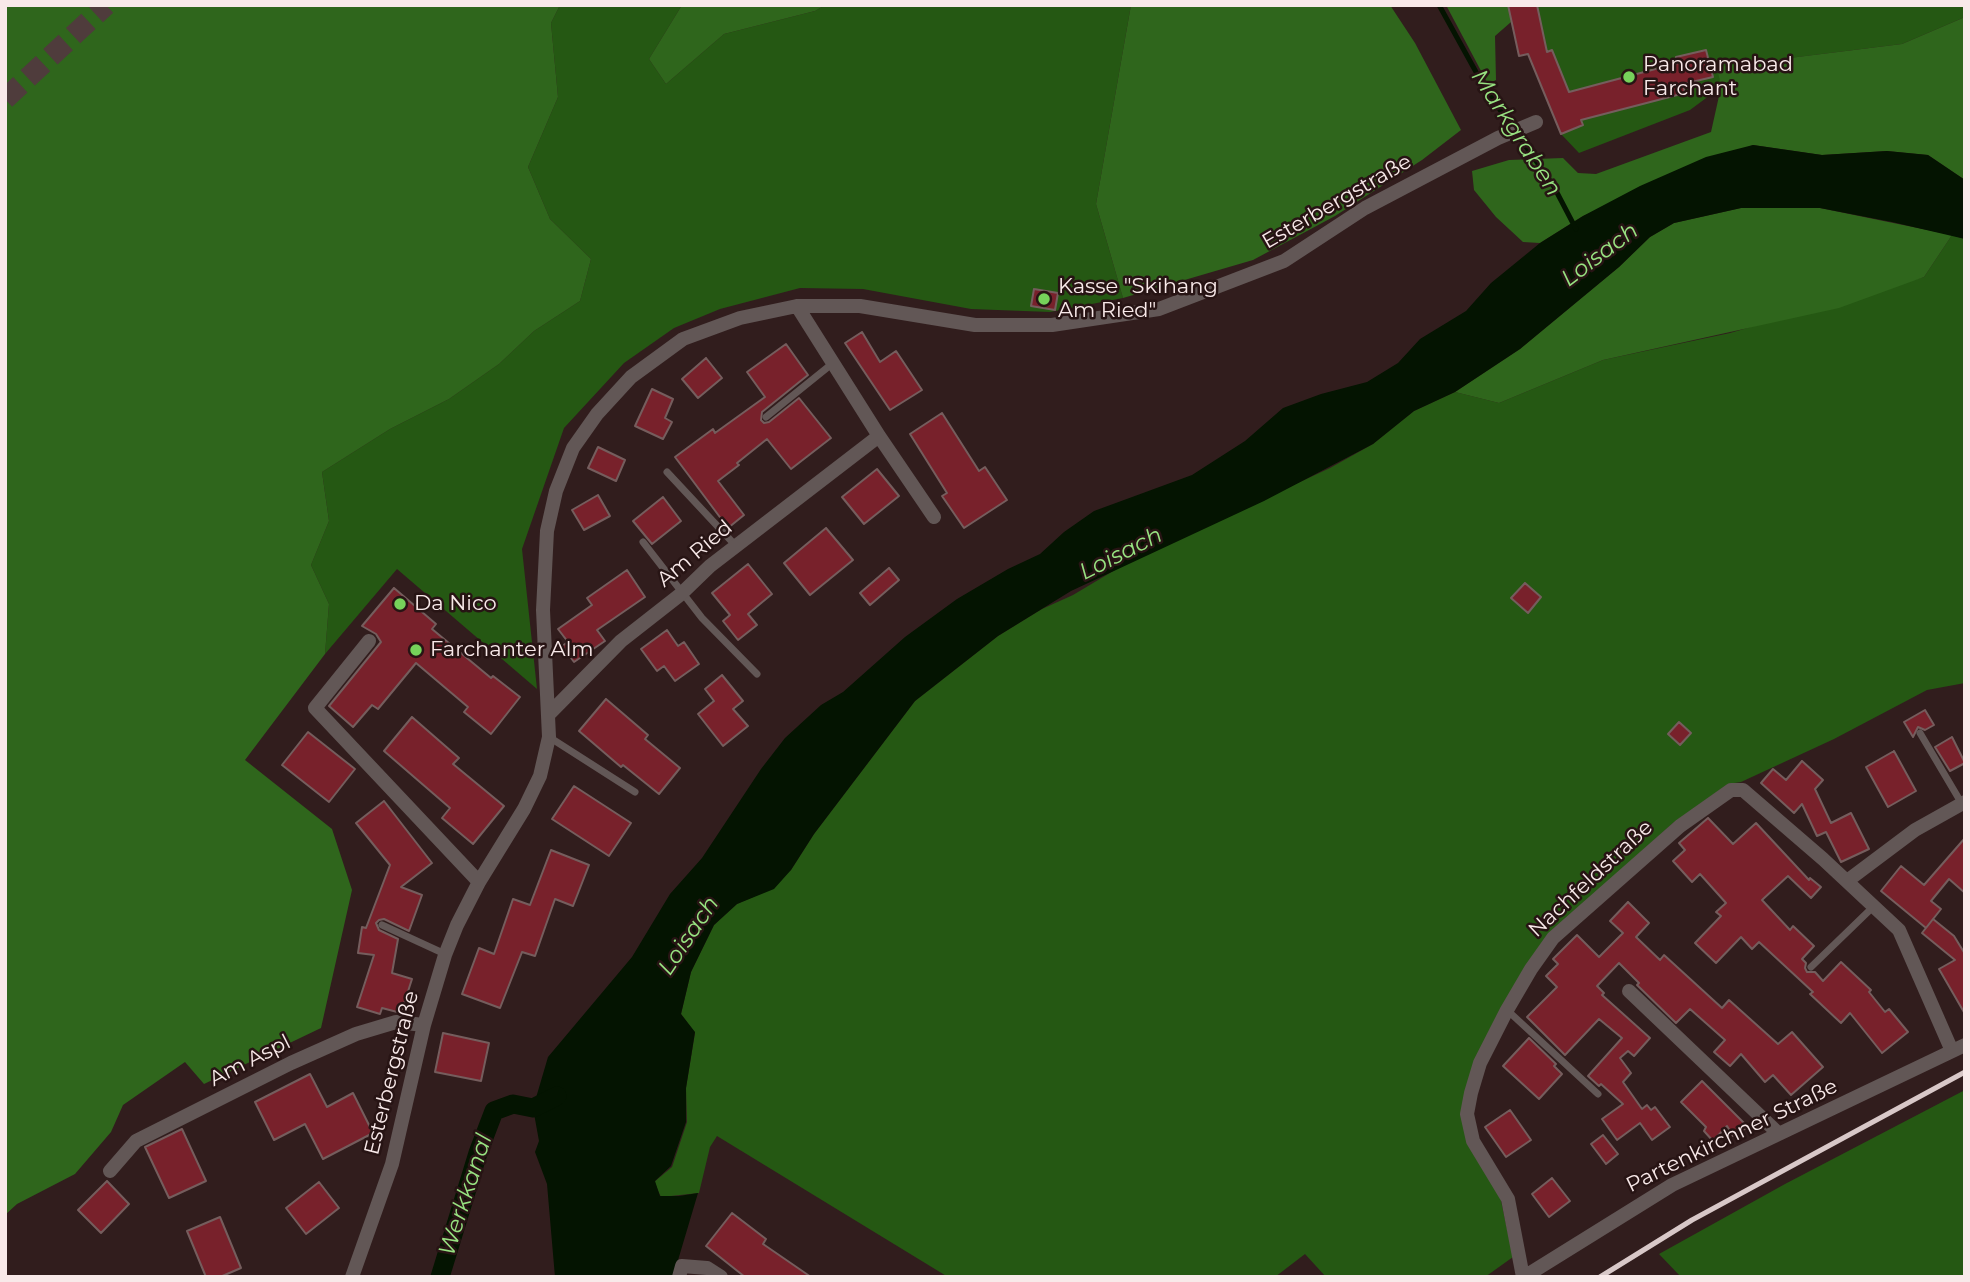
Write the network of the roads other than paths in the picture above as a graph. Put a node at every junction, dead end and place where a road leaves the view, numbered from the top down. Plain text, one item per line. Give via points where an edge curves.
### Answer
1 (1536, 122) dead end
2 (797, 306) junction
3 (833, 363) junction
4 (766, 417) dead end
5 (879, 436) junction
6 (667, 472) dead end
7 (934, 517) dead end
8 (643, 542) dead end
9 (736, 545) junction
10 (681, 594) junction
11 (369, 641) dead end
12 (757, 674) dead end
13 (549, 714) junction
14 (1920, 733) dead end
15 (549, 737) junction
16 (635, 792) dead end
17 (1963, 803) edge
18 (1847, 881) junction
19 (479, 882) junction
20 (1873, 907) junction
21 (382, 925) dead end
22 (445, 955) junction
23 (1811, 967) dead end
24 (1629, 992) dead end
25 (1507, 1010) junction
26 (424, 1025) junction
27 (1959, 1048) edge
28 (1598, 1094) dead end
29 (1779, 1134) junction
30 (110, 1171) dead end
31 (352, 1277) edge
32 (679, 1277) edge
33 (721, 1277) edge
34 (1524, 1277) edge

1 - 2 street, Esterbergstraße via 1365,208 1284,261 1159,309 1052,325 975,325 860,306
2 - 3 street
2 - 13 street, Esterbergstraße via 740,318 683,339 631,377 573,448 547,531 543,610
3 - 4 lane
3 - 5 street
5 - 7 street
5 - 9 street, Am Ried
6 - 9 lane
8 - 10 lane
9 - 10 street, Am Ried
10 - 12 lane
10 - 13 street, Am Ried via 621,641
11 - 19 street via 316,708
13 - 15 street, Esterbergstraße
14 - 17 lane
15 - 16 lane
15 - 19 street, Esterbergstraße via 540,776
17 - 18 street via 1914,830
18 - 20 street, Nachfeldstraße
18 - 25 street, Nachfeldstraße via 1743,790 1731,790 1680,826 1553,938
19 - 22 street, Esterbergstraße
20 - 23 lane
20 - 27 street, Nachfeldstraße via 1899,930
21 - 22 lane
22 - 26 street, Esterbergstraße
24 - 29 street
25 - 28 lane
25 - 34 street, Nachfeldstraße via 1480,1063 1467,1114 1473,1141 1508,1199
26 - 30 street, Am Aspl via 396,1022 291,1063 136,1141
26 - 31 street, Esterbergstraße via 392,1164
27 - 29 street, Partenkirchner Straße
29 - 34 street, Partenkirchner Straße via 1672,1185
32 - 33 street via 682,1266 707,1268

